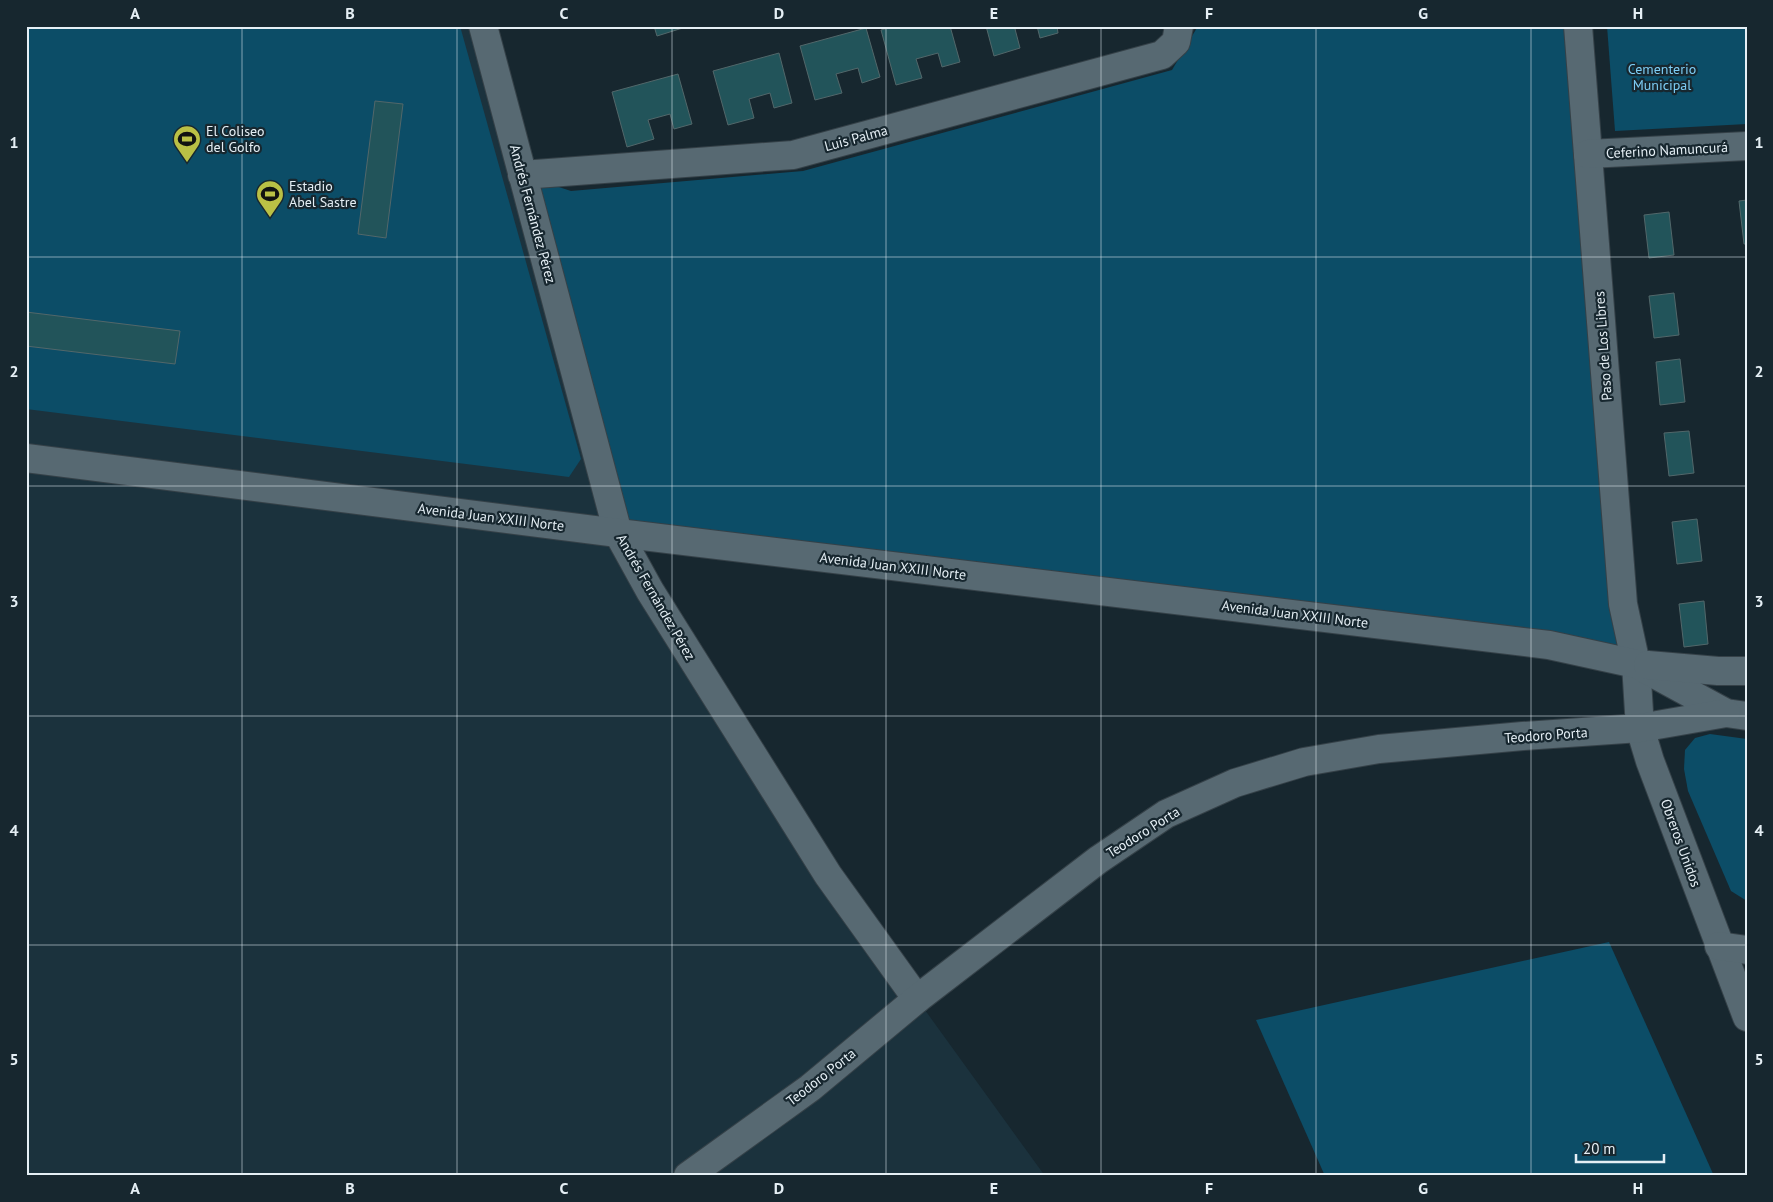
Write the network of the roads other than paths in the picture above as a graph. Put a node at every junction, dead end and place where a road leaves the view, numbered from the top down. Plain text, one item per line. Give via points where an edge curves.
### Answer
1 (483, 26) edge
2 (1578, 26) edge
3 (1178, 34) edge
4 (1747, 146) edge
5 (1588, 154) junction
6 (522, 175) junction
7 (26, 458) edge
8 (618, 533) junction
9 (1636, 664) junction
10 (1747, 670) edge
11 (1736, 715) edge
12 (1640, 728) junction
13 (1719, 946) junction
14 (1747, 950) edge
15 (917, 999) junction
16 (1747, 1017) edge
17 (688, 1176) edge

1 - 6 street, Andrés Fernández Pérez
2 - 5 street, Paso de Los Libres
3 - 6 street, Luis Palma via 1162,55 793,155
4 - 5 street, Ceferino Namuncurá
5 - 9 street, Paso de Los Libres via 1623,604
6 - 8 street, Andrés Fernández Pérez
7 - 8 street, Avenida Juan XXIII Norte
8 - 9 street, Avenida Juan XXIII Norte via 1549,645
8 - 15 street, Andrés Fernández Pérez via 650,591 828,875
9 - 10 street via 1718,671
9 - 11 street, Avenida Juan XXIII Norte
9 - 12 street, Obreros Unidos
11 - 12 street, Teodoro Porta
12 - 13 street, Obreros Unidos
12 - 15 street, Teodoro Porta via 1379,749 1304,762 1235,783 1166,814 1105,855
13 - 14 street
13 - 16 street, Obreros Unidos
15 - 17 street, Teodoro Porta via 810,1088

